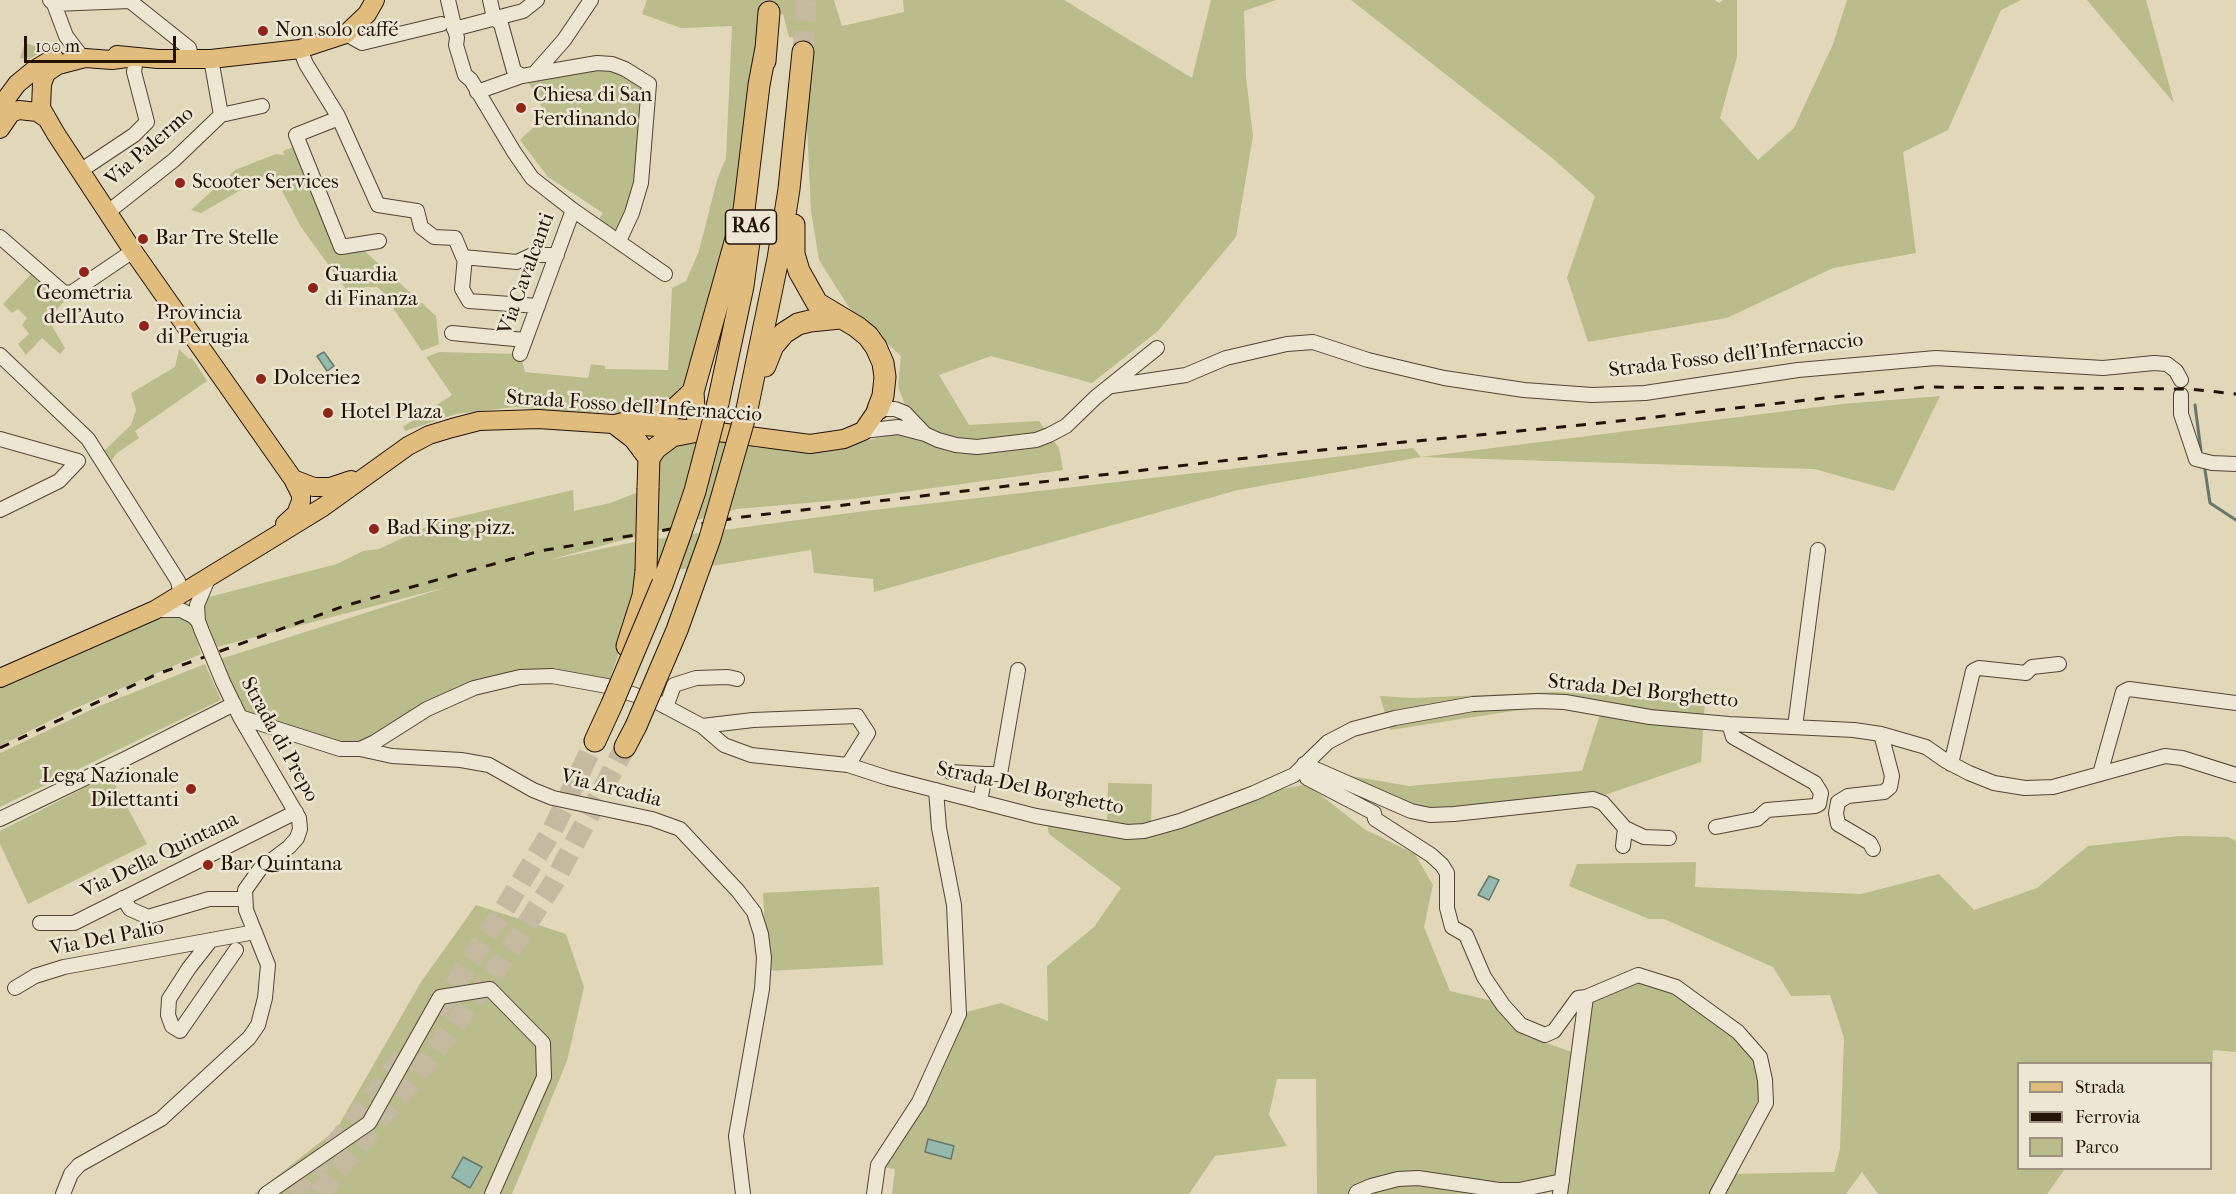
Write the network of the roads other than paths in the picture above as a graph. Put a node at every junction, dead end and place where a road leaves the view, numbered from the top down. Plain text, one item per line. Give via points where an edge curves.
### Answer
1 (375, 0) edge
2 (448, 0) edge
3 (490, 0) edge
4 (537, 0) edge
5 (591, 0) edge
6 (52, 2) edge
7 (769, 12) dead end
8 (495, 18) junction
9 (64, 28) junction
10 (451, 30) junction
11 (346, 34) junction
12 (766, 48) junction
13 (300, 49) junction
14 (803, 52) tunnel mouth
15 (79, 53) junction
16 (55, 58) junction
17 (132, 58) junction
18 (192, 60) junction
19 (211, 60) junction
20 (528, 75) junction
21 (474, 86) junction
22 (262, 106) dead end
23 (5, 113) edge
24 (798, 114) junction
25 (221, 115) junction
26 (46, 118) junction
27 (339, 118) junction
28 (0, 129) edge
29 (80, 171) junction
30 (573, 210) junction
31 (108, 212) junction
32 (0, 237) edge
33 (379, 241) dead end
34 (619, 241) junction
35 (133, 251) junction
36 (557, 255) junction
37 (465, 257) junction
38 (666, 274) dead end
39 (538, 306) junction
40 (840, 318) junction
41 (452, 333) dead end
42 (1157, 348) dead end
43 (0, 355) edge
44 (885, 377) junction
45 (2181, 380) dead end
46 (1112, 386) junction
47 (693, 392) junction
48 (2181, 395) dead end
49 (878, 409) junction
50 (751, 410) junction
51 (904, 413) junction
52 (617, 425) junction
53 (898, 428) junction
54 (703, 430) junction
55 (863, 431) junction
56 (926, 434) junction
57 (0, 439) edge
58 (94, 447) junction
59 (649, 458) junction
60 (78, 461) junction
61 (384, 462) junction
62 (2236, 464) edge
63 (293, 479) junction
64 (0, 510) edge
65 (274, 538) junction
66 (1818, 550) dead end
67 (208, 579) junction
68 (181, 595) junction
69 (155, 610) junction
70 (199, 625) junction
71 (2059, 664) dead end
72 (1018, 670) dead end
73 (0, 678) edge
74 (737, 679) dead end
75 (2236, 703) edge
76 (666, 707) junction
77 (237, 710) junction
78 (609, 710) junction
79 (1729, 724) junction
80 (702, 726) junction
81 (1795, 727) junction
82 (1881, 734) junction
83 (595, 741) tunnel mouth
84 (626, 747) tunnel mouth
85 (360, 749) junction
86 (1304, 764) junction
87 (1951, 764) junction
88 (848, 765) junction
89 (950, 772) dead end
90 (985, 774) junction
91 (2100, 774) junction
92 (2236, 775) edge
93 (936, 790) junction
94 (980, 802) junction
95 (296, 812) junction
96 (0, 819) edge
97 (1716, 827) dead end
98 (1625, 828) junction
99 (1669, 838) dead end
100 (1623, 846) dead end
101 (1873, 849) dead end
102 (123, 898) junction
103 (244, 898) junction
104 (40, 923) dead end
105 (255, 932) junction
106 (211, 940) junction
107 (236, 950) dead end
108 (15, 988) dead end
109 (1586, 997) junction
110 (1561, 1188) edge
111 (63, 1194) edge
112 (266, 1194) edge
113 (492, 1194) edge
114 (743, 1194) edge
115 (874, 1194) edge
116 (1356, 1194) edge
117 (1717, 1194) edge

1 - 11 main road
2 - 10 street
3 - 8 street
4 - 8 street via 522,11
5 - 20 street via 564,40
6 - 9 street
6 - 18 street via 130,1 189,48
7 - 12 highway, RA6
8 - 10 street
8 - 20 street via 501,24 514,71
9 - 15 street
9 - 16 street
10 - 11 street via 362,43
10 - 21 street via 462,44
11 - 13 main road
12 - 47 highway via 744,210
12 - 78 highway, RA6, bridge via 749,246 718,403 680,535
13 - 19 main road
13 - 27 street
14 - 24 highway, RA6
15 - 16 main road
15 - 17 main road
16 - 23 main road via 17,84 6,99
17 - 18 main road
17 - 26 main road via 85,58 46,73 40,94
17 - 29 street via 147,122
18 - 19 main road
19 - 25 street, Via Palermo
20 - 21 street
20 - 34 street via 612,64 649,84 641,183
21 - 30 street via 532,178
22 - 25 street, Via Palermo
23 - 26 main road via 25,109
23 - 28 main road
24 - 40 highway via 801,153 792,238 794,254 817,303
24 - 50 highway, RA6
25 - 31 street, Via Palermo via 174,160
26 - 29 main road, Via Palermo
27 - 33 street via 296,135 341,247
27 - 37 street via 378,205 417,211 420,227 434,237 455,238
29 - 31 main road, Via Palermo
30 - 34 street
30 - 36 street, Via Cavalcanti
31 - 35 main road, Via Palermo
32 - 35 street via 63,292 71,293
34 - 38 street
35 - 63 main road, Via Palermo
36 - 37 street via 532,255 517,262
36 - 39 street, Via Cavalcanti
37 - 39 street via 462,289 469,301
39 - 41 street, Via Cavalcanti via 523,347
40 - 44 highway via 868,336 883,363
40 - 50 highway via 798,324 784,333 772,346
42 - 46 street
43 - 58 street
44 - 49 highway
44 - 51 street, Strada Fosso dell'Infernaccio
45 - 46 street, Strada Fosso dell'Infernaccio via 2167,364 2103,368 1936,358 1798,370 1646,393 1592,395 1444,378 1313,342 1226,358 1186,375
46 - 56 street, Strada Fosso dell'Infernaccio via 1066,426 1036,440 976,447 956,445
47 - 52 highway via 668,413
47 - 54 highway via 694,408
48 - 62 street via 2181,414 2196,459
49 - 51 street
49 - 53 street
49 - 55 main road
50 - 84 highway, RA6, bridge via 677,630
51 - 56 street, Strada Fosso dell'Infernaccio
52 - 54 main road, Strada Fosso dell'Infernaccio
52 - 59 highway via 634,438
52 - 61 main road, Strada Fosso dell'Infernaccio via 538,419 479,421 429,435
53 - 55 street, Strada Fosso dell'Infernaccio
53 - 56 street, Strada Fosso dell'Infernaccio
54 - 55 main road, Strada Fosso dell'Infernaccio via 810,444 844,439
54 - 59 highway via 672,436
57 - 60 street
58 - 60 street
58 - 68 street via 178,581
59 - 78 highway, bridge via 643,596
60 - 64 street via 59,481
61 - 63 main road via 330,487 314,487
61 - 65 main road, Strada Fosso dell'Infernaccio
63 - 65 main road via 301,495 299,508
65 - 67 main road, Strada Fosso dell'Infernaccio
66 - 81 street
67 - 68 main road, Strada Fosso dell'Infernaccio
67 - 70 street via 200,596
68 - 69 main road, Strada Fosso dell'Infernaccio
69 - 70 street via 181,610 193,616
69 - 73 main road, Strada Fosso dell'Infernaccio
70 - 77 street, Strada di Prepo, bridge
71 - 87 street via 2032,667 2026,673 1979,668 1973,672
72 - 90 street via 1000,774
74 - 76 street via 696,678 674,685
75 - 91 street via 2129,689 2123,692
76 - 80 street, Strada Del Borghetto
76 - 85 street, Strada Del Borghetto via 607,686 552,676 520,677 474,688 427,709
77 - 85 street via 340,749
77 - 95 street, Strada di Prepo
77 - 96 street
78 - 83 highway, RA6
79 - 81 street, Strada Del Borghetto
79 - 86 street, Strada Del Borghetto via 1650,717 1565,702 1473,704 1353,729 1328,742
79 - 97 street via 1733,737 1815,783 1821,793 1815,806 1767,810 1757,819
80 - 88 street, Strada Del Borghetto via 724,745 751,755
80 - 88 street via 857,716 868,733
81 - 82 street, Strada Del Borghetto
82 - 87 street, Strada Del Borghetto via 1926,747
82 - 101 street via 1892,776 1890,787 1884,792 1848,796 1839,802 1836,813 1838,824 1870,843
85 - 114 street, Via Arcadia via 392,756 489,765 553,798 652,819 680,829 738,891 754,912 764,957 736,1136
86 - 94 street, Strada Del Borghetto via 1294,775 1254,793 1144,831 1127,832 1036,816
86 - 98 street via 1411,811 1454,814 1593,799 1603,803
86 - 109 street via 1307,778 1374,813 1375,819 1442,865 1452,927 1466,936 1485,977 1521,1025 1545,1035 1554,1030 1578,998
87 - 91 street, Strada Del Borghetto via 1994,783 2025,788 2053,787
88 - 93 street, Strada Del Borghetto
89 - 90 street
90 - 94 street
91 - 92 street, Strada Del Borghetto via 2165,756
93 - 94 street, Strada Del Borghetto
93 - 115 street via 954,905 959,1014 919,1102 878,1165
95 - 102 street, Via Della Quintana
95 - 103 street, Strada di Prepo via 300,829 297,838 260,869
98 - 99 street via 1644,837
98 - 100 street
102 - 103 street via 130,909 147,917 209,899
102 - 104 street, Via Della Quintana via 74,923
103 - 105 street
105 - 106 street, Via Del Palio
105 - 111 street via 268,975 258,1025 249,1038 161,1119 79,1165 70,1174
106 - 107 street via 169,999 168,1016 172,1026 180,1031
106 - 108 street, Via Del Palio via 64,967 35,975
109 - 110 street
109 - 117 street via 1638,975 1676,987 1738,1032 1760,1057 1766,1103
110 - 116 street via 1499,1190 1418,1178 1398,1179
112 - 113 street via 369,1123 440,997 490,989 543,1043 544,1077

